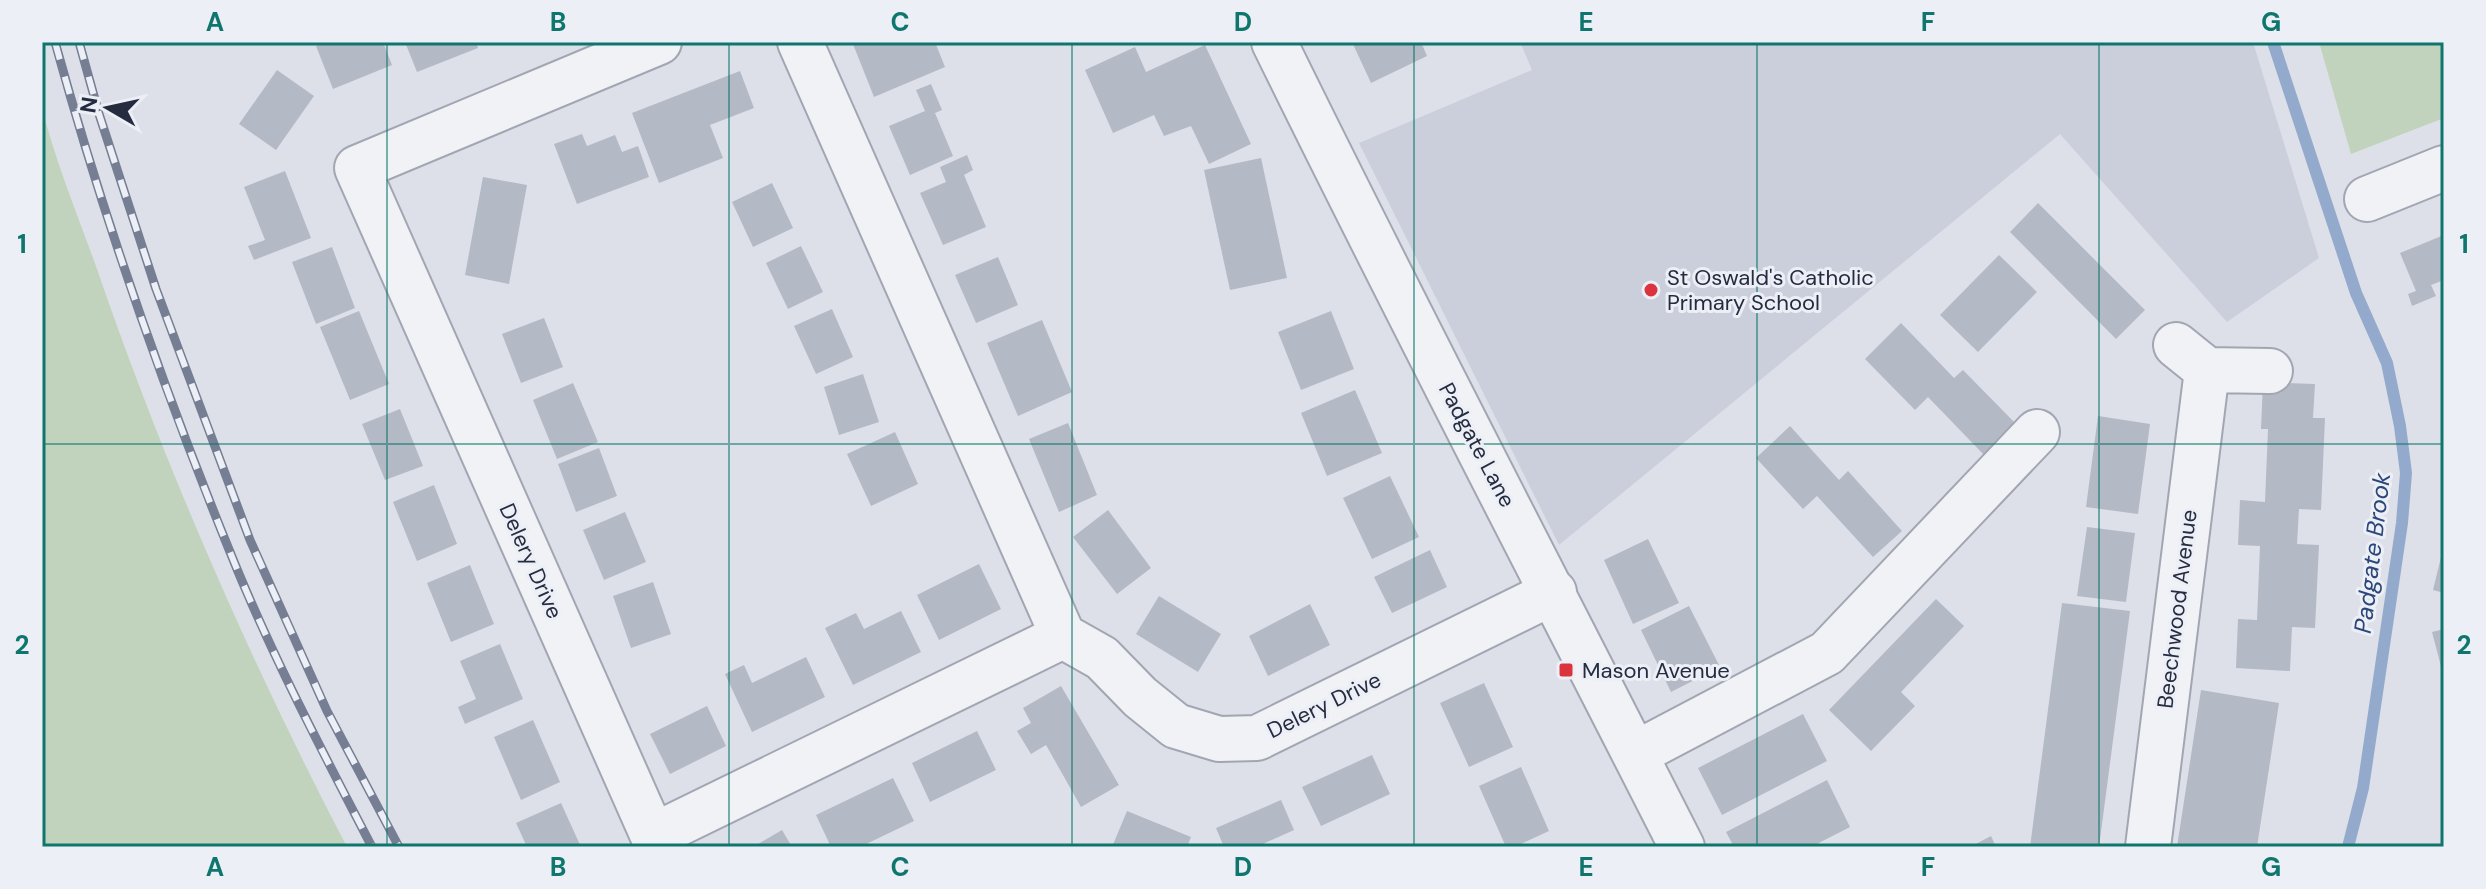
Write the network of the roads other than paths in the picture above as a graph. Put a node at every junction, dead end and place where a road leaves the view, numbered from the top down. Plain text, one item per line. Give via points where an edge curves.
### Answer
1 (659, 42) edge
2 (800, 42) edge
3 (1274, 42) edge
4 (2444, 168) edge
5 (2367, 199) dead end
6 (2270, 371) dead end
7 (2037, 432) dead end
8 (1554, 592) junction
9 (1063, 636) junction
10 (1635, 754) junction
11 (1682, 847) edge
12 (2148, 847) edge

1 - 9 street, Delery Drive via 357,168 653,836
2 - 9 street
3 - 8 street, Padgate Lane
4 - 5 street
6 - 12 street, Beechwood Avenue via 2192,358
7 - 10 street via 1827,653
8 - 9 street, Delery Drive via 1257,738 1219,739 1176,726 1102,658
8 - 10 street, Padgate Lane
10 - 11 street, Padgate Lane

